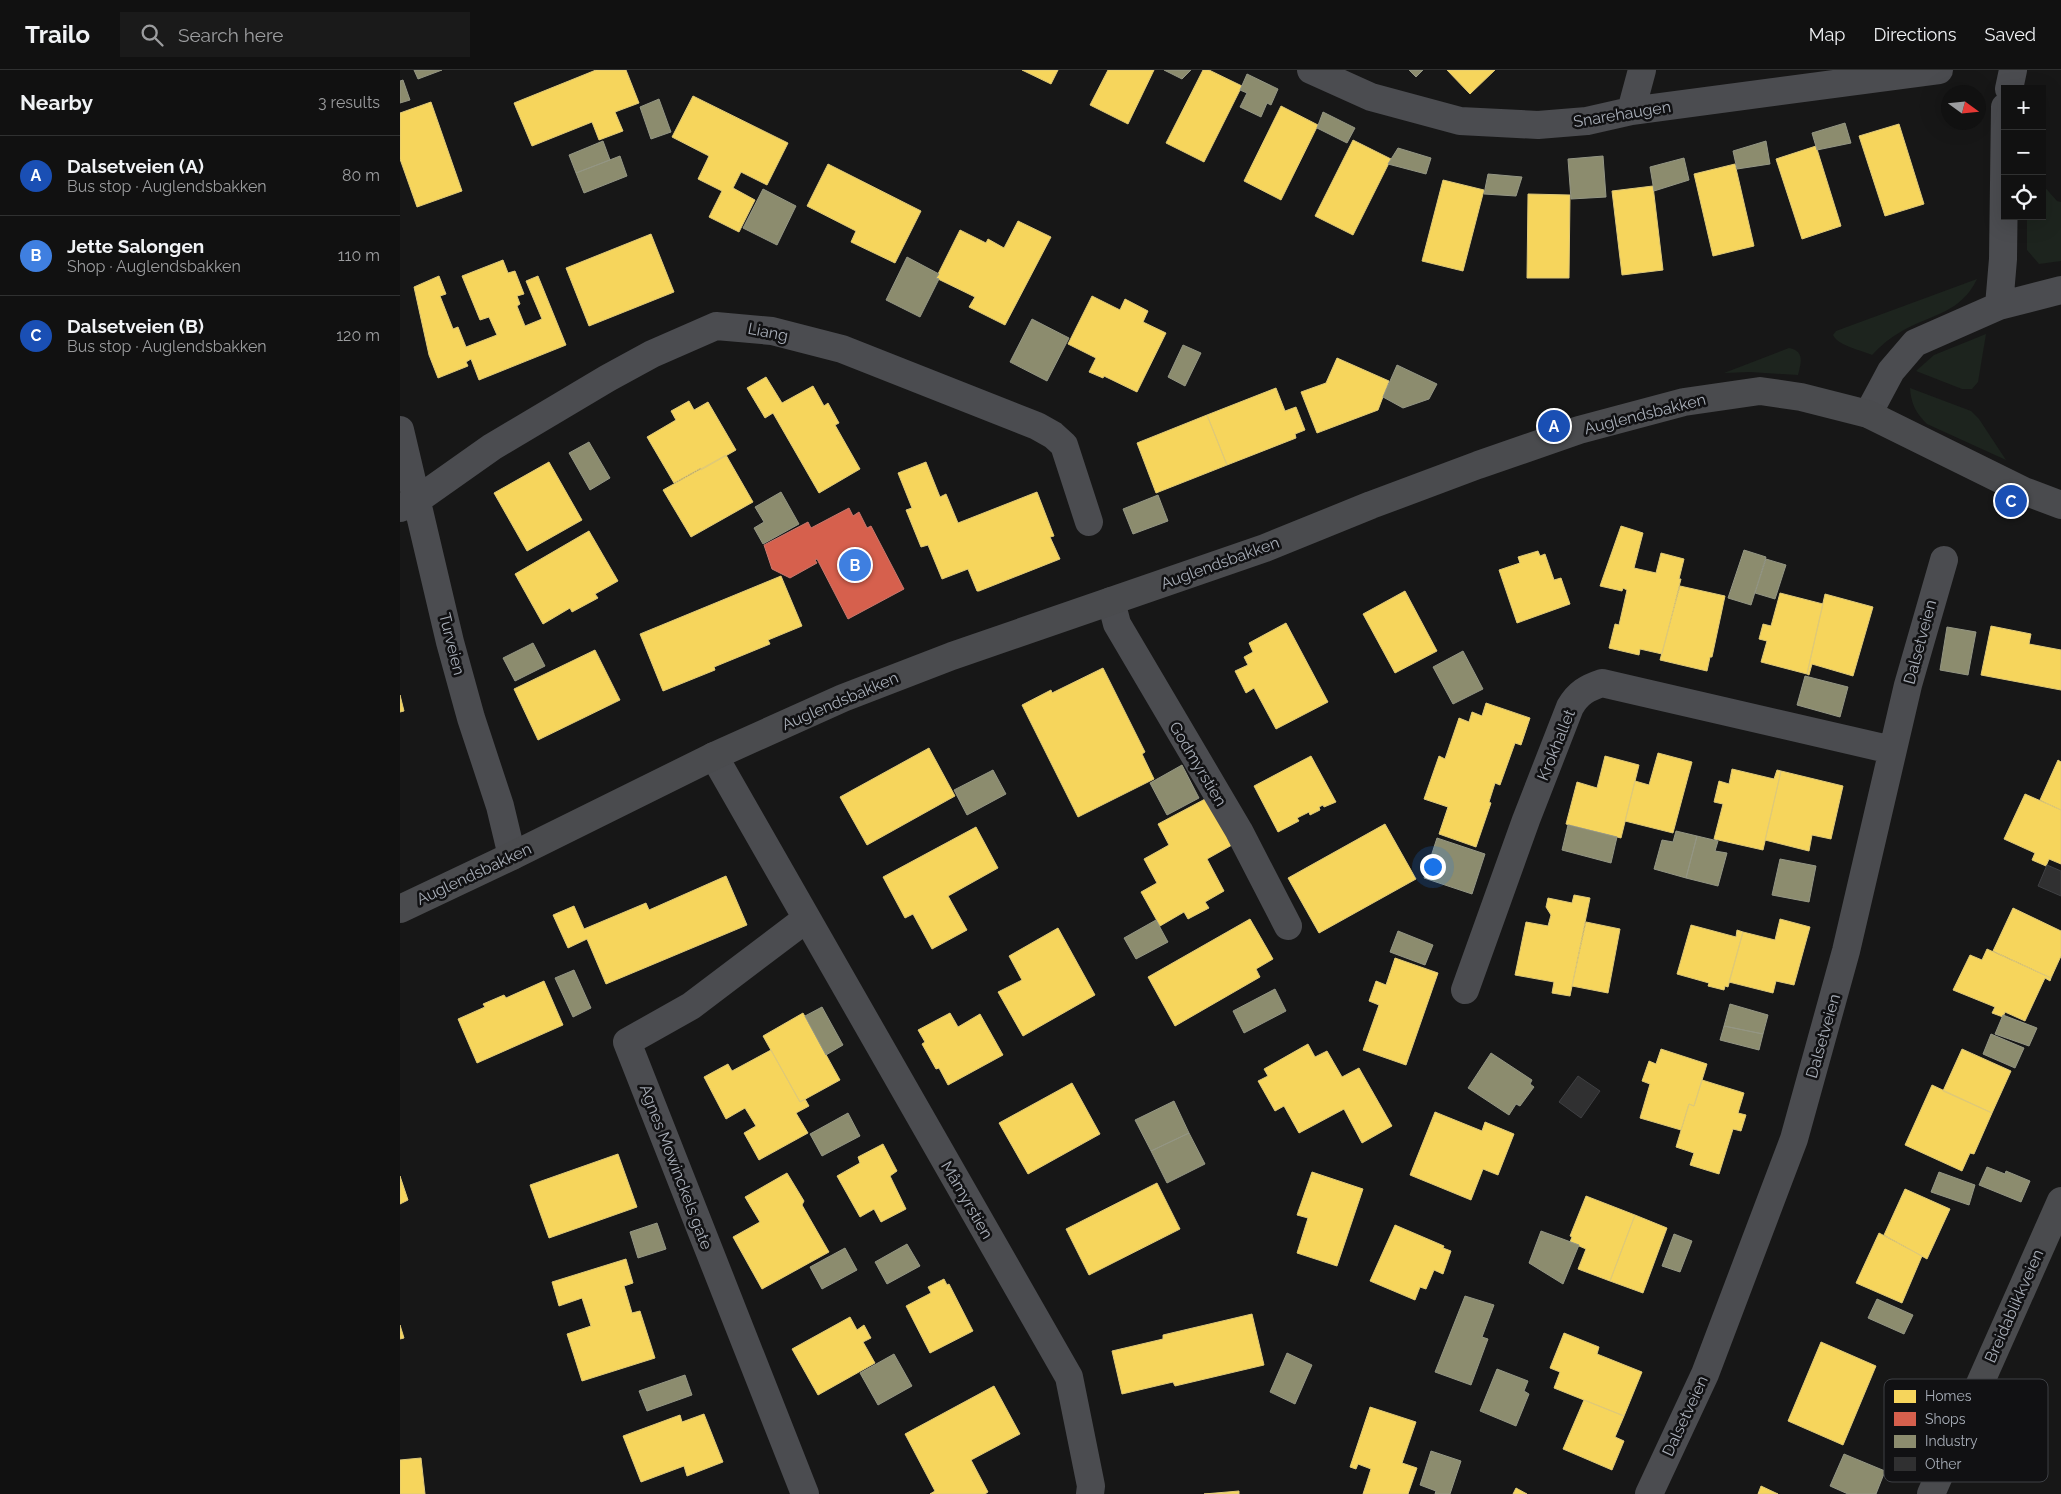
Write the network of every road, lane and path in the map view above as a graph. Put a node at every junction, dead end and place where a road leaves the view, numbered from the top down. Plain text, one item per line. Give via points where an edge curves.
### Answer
1 (1311, 70) edge
2 (1642, 70) edge
3 (1939, 70) edge
4 (2013, 70) edge
5 (2010, 85) edge
6 (1631, 111) junction
7 (2003, 130) edge
8 (2061, 290) edge
9 (1999, 306) junction
10 (1868, 414) junction
11 (400, 430) edge
12 (408, 504) edge
13 (2061, 505) edge
14 (1089, 522) dead end
15 (1944, 560) dead end
16 (1112, 601) junction
17 (1892, 750) junction
18 (714, 756) junction
19 (512, 856) junction
20 (400, 909) edge
21 (806, 919) junction
22 (1288, 926) dead end
23 (1465, 990) dead end
24 (2061, 1201) edge
25 (1982, 1379) edge
26 (1936, 1482) edge
27 (805, 1494) edge
28 (1090, 1494) edge
29 (1649, 1494) edge
30 (1931, 1494) edge

1 - 6 street, Snarehaugen via 1371,97 1460,121 1538,124 1587,121
2 - 6 street
3 - 6 street, Snarehaugen
4 - 5 street
7 - 9 street via 2003,259
8 - 9 street
9 - 10 street via 1915,343 1891,371
10 - 13 street, Auglendsbakken
10 - 16 street, Auglendsbakken via 1801,396 1760,391 1684,402 1552,439 1370,505 1265,548
11 - 12 street, Turveien
12 - 14 street, Liang via 492,447 608,378 652,354 716,326 772,332 842,349 1037,426 1064,445
12 - 19 street, Turveien via 500,806
15 - 17 street, Dalsetveien
16 - 18 street, Auglendsbakken via 843,698
16 - 22 street, Godmyrstien via 1117,624 1239,831
17 - 23 street, Krokhallet via 1602,683 1589,687 1577,695 1570,707
17 - 29 street, Dalsetveien via 1846,951 1794,1138 1705,1374
18 - 19 street, Auglendsbakken
18 - 21 street, Måmyrstien
19 - 20 street, Auglendsbakken
21 - 27 street, Agnes Mowinckels gate via 691,1006 626,1042
21 - 28 street, Måmyrstien via 1069,1377
24 - 25 street, Breidablikkveien
26 - 30 street, Breidablikkveien

